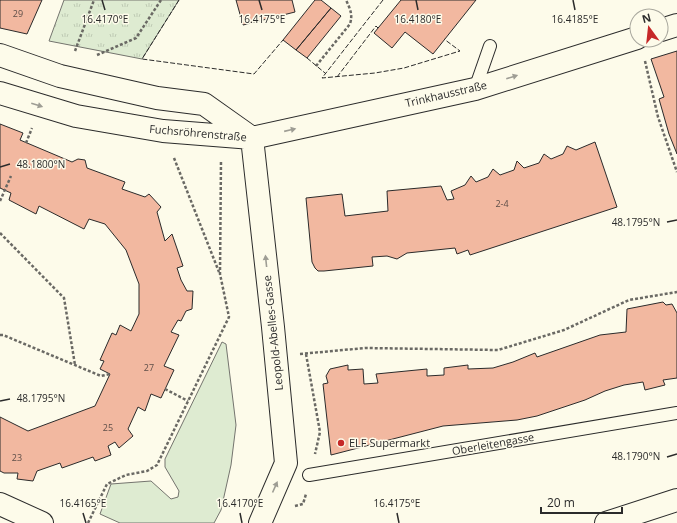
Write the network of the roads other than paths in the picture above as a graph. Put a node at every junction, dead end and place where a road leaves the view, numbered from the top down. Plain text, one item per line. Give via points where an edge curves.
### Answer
1 (629, 41) edge
2 (490, 46) dead end
3 (0, 55) edge
4 (475, 89) junction
5 (0, 93) edge
6 (252, 138) junction
7 (677, 413) edge
8 (309, 475) road end
9 (677, 500) edge
10 (0, 504) edge
11 (42, 523) edge
12 (260, 523) edge
13 (606, 523) edge

4 -> 1 street, Trinkhausstraße
2 - 4 lane
3 - 6 street, Fuchsröhrenstraße via 60,76 157,98 204,104
6 -> 4 street, Trinkhausstraße
5 -> 6 street, Fuchsröhrenstraße via 76,116 163,131
12 -> 6 street, Leopold-Abelles-Gasse via 286,463
7 - 8 lane, Oberleitengasse
9 - 13 street
10 - 11 street

